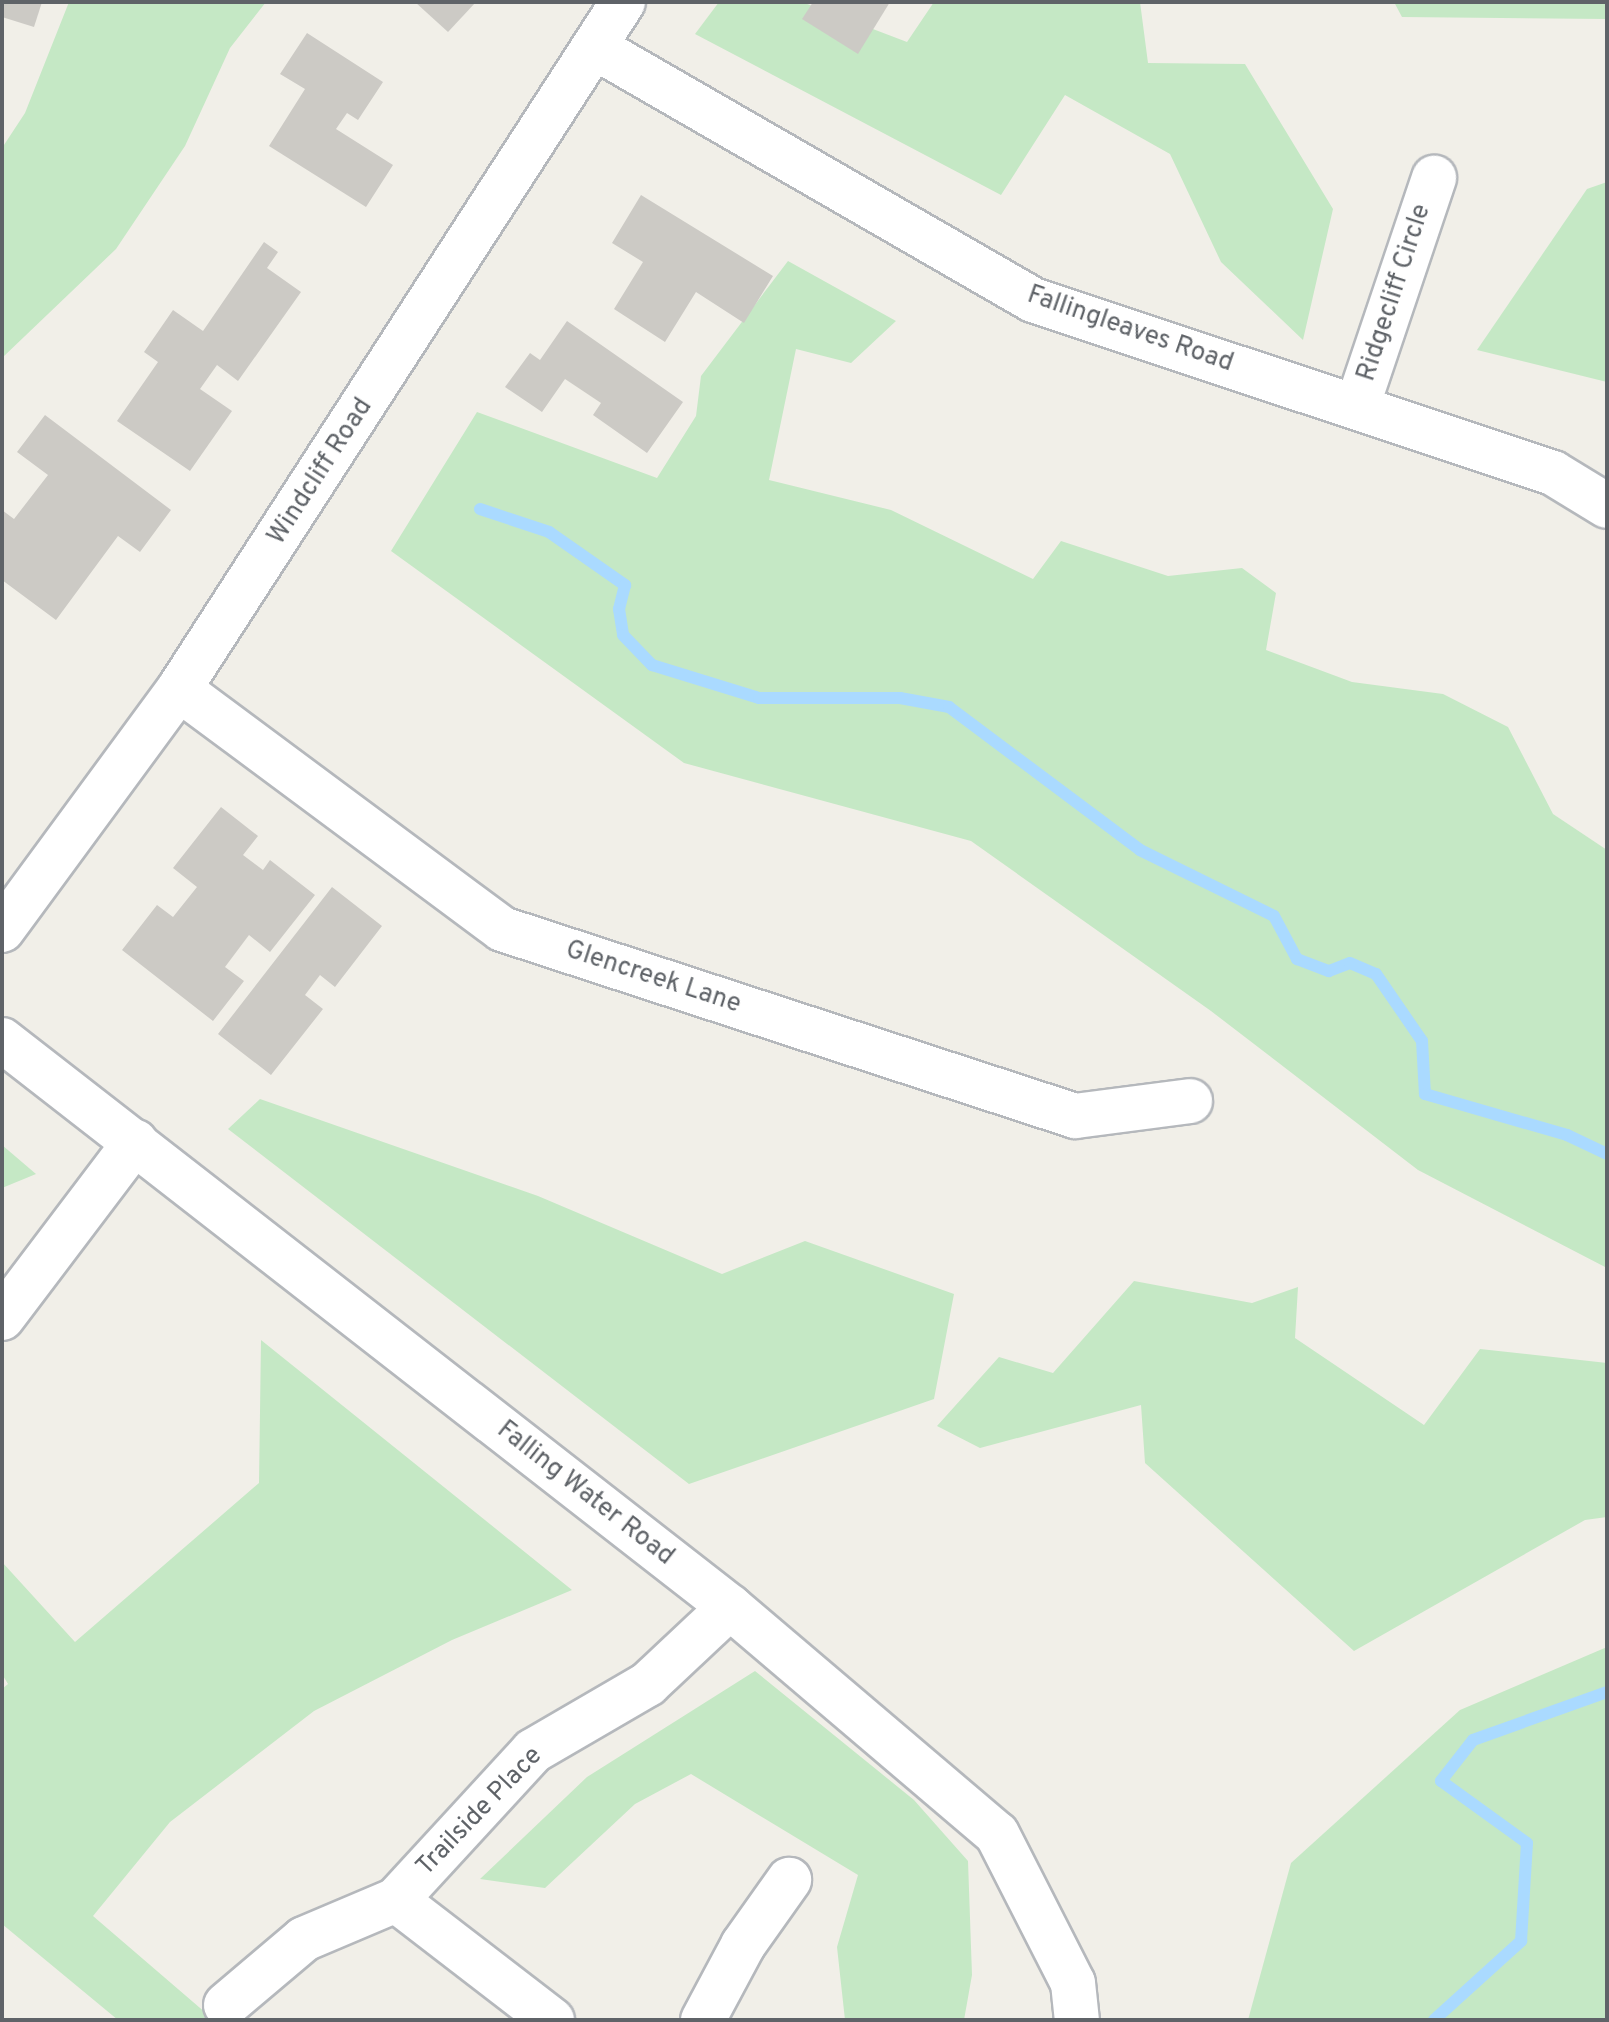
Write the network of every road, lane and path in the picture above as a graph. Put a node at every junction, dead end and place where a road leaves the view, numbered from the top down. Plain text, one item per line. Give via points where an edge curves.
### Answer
1 (623, 2) edge
2 (596, 48) junction
3 (1434, 178) dead end
4 (1357, 407) junction
5 (1607, 506) edge
6 (179, 689) junction
7 (2, 930) edge
8 (2, 1040) edge
9 (1190, 1101) dead end
10 (135, 1142) junction
11 (2, 1318) edge
12 (730, 1607) junction
13 (789, 1880) dead end
14 (396, 1900) junction
15 (226, 2005) dead end
16 (552, 2020) edge
17 (703, 2020) edge
18 (1077, 2020) edge

1 - 2 street, Windcliff Road
2 - 4 street, Fallingleaves Road via 1033,300
2 - 6 street, Windcliff Road
3 - 4 street, Ridgecliff Circle
4 - 5 street, Fallingleaves Road via 1553,473
6 - 7 street, Windcliff Road
6 - 9 street, Glencreek Lane via 502,929 1075,1116
8 - 10 street, Falling Water Road
10 - 11 street
10 - 12 street, Falling Water Road
12 - 14 street, Trailside Place via 648,1684 533,1751
12 - 18 street, Falling Water Road via 997,1834 1073,1983
13 - 17 street via 743,1945
14 - 15 street, Trailside Place via 304,1939
14 - 16 street

